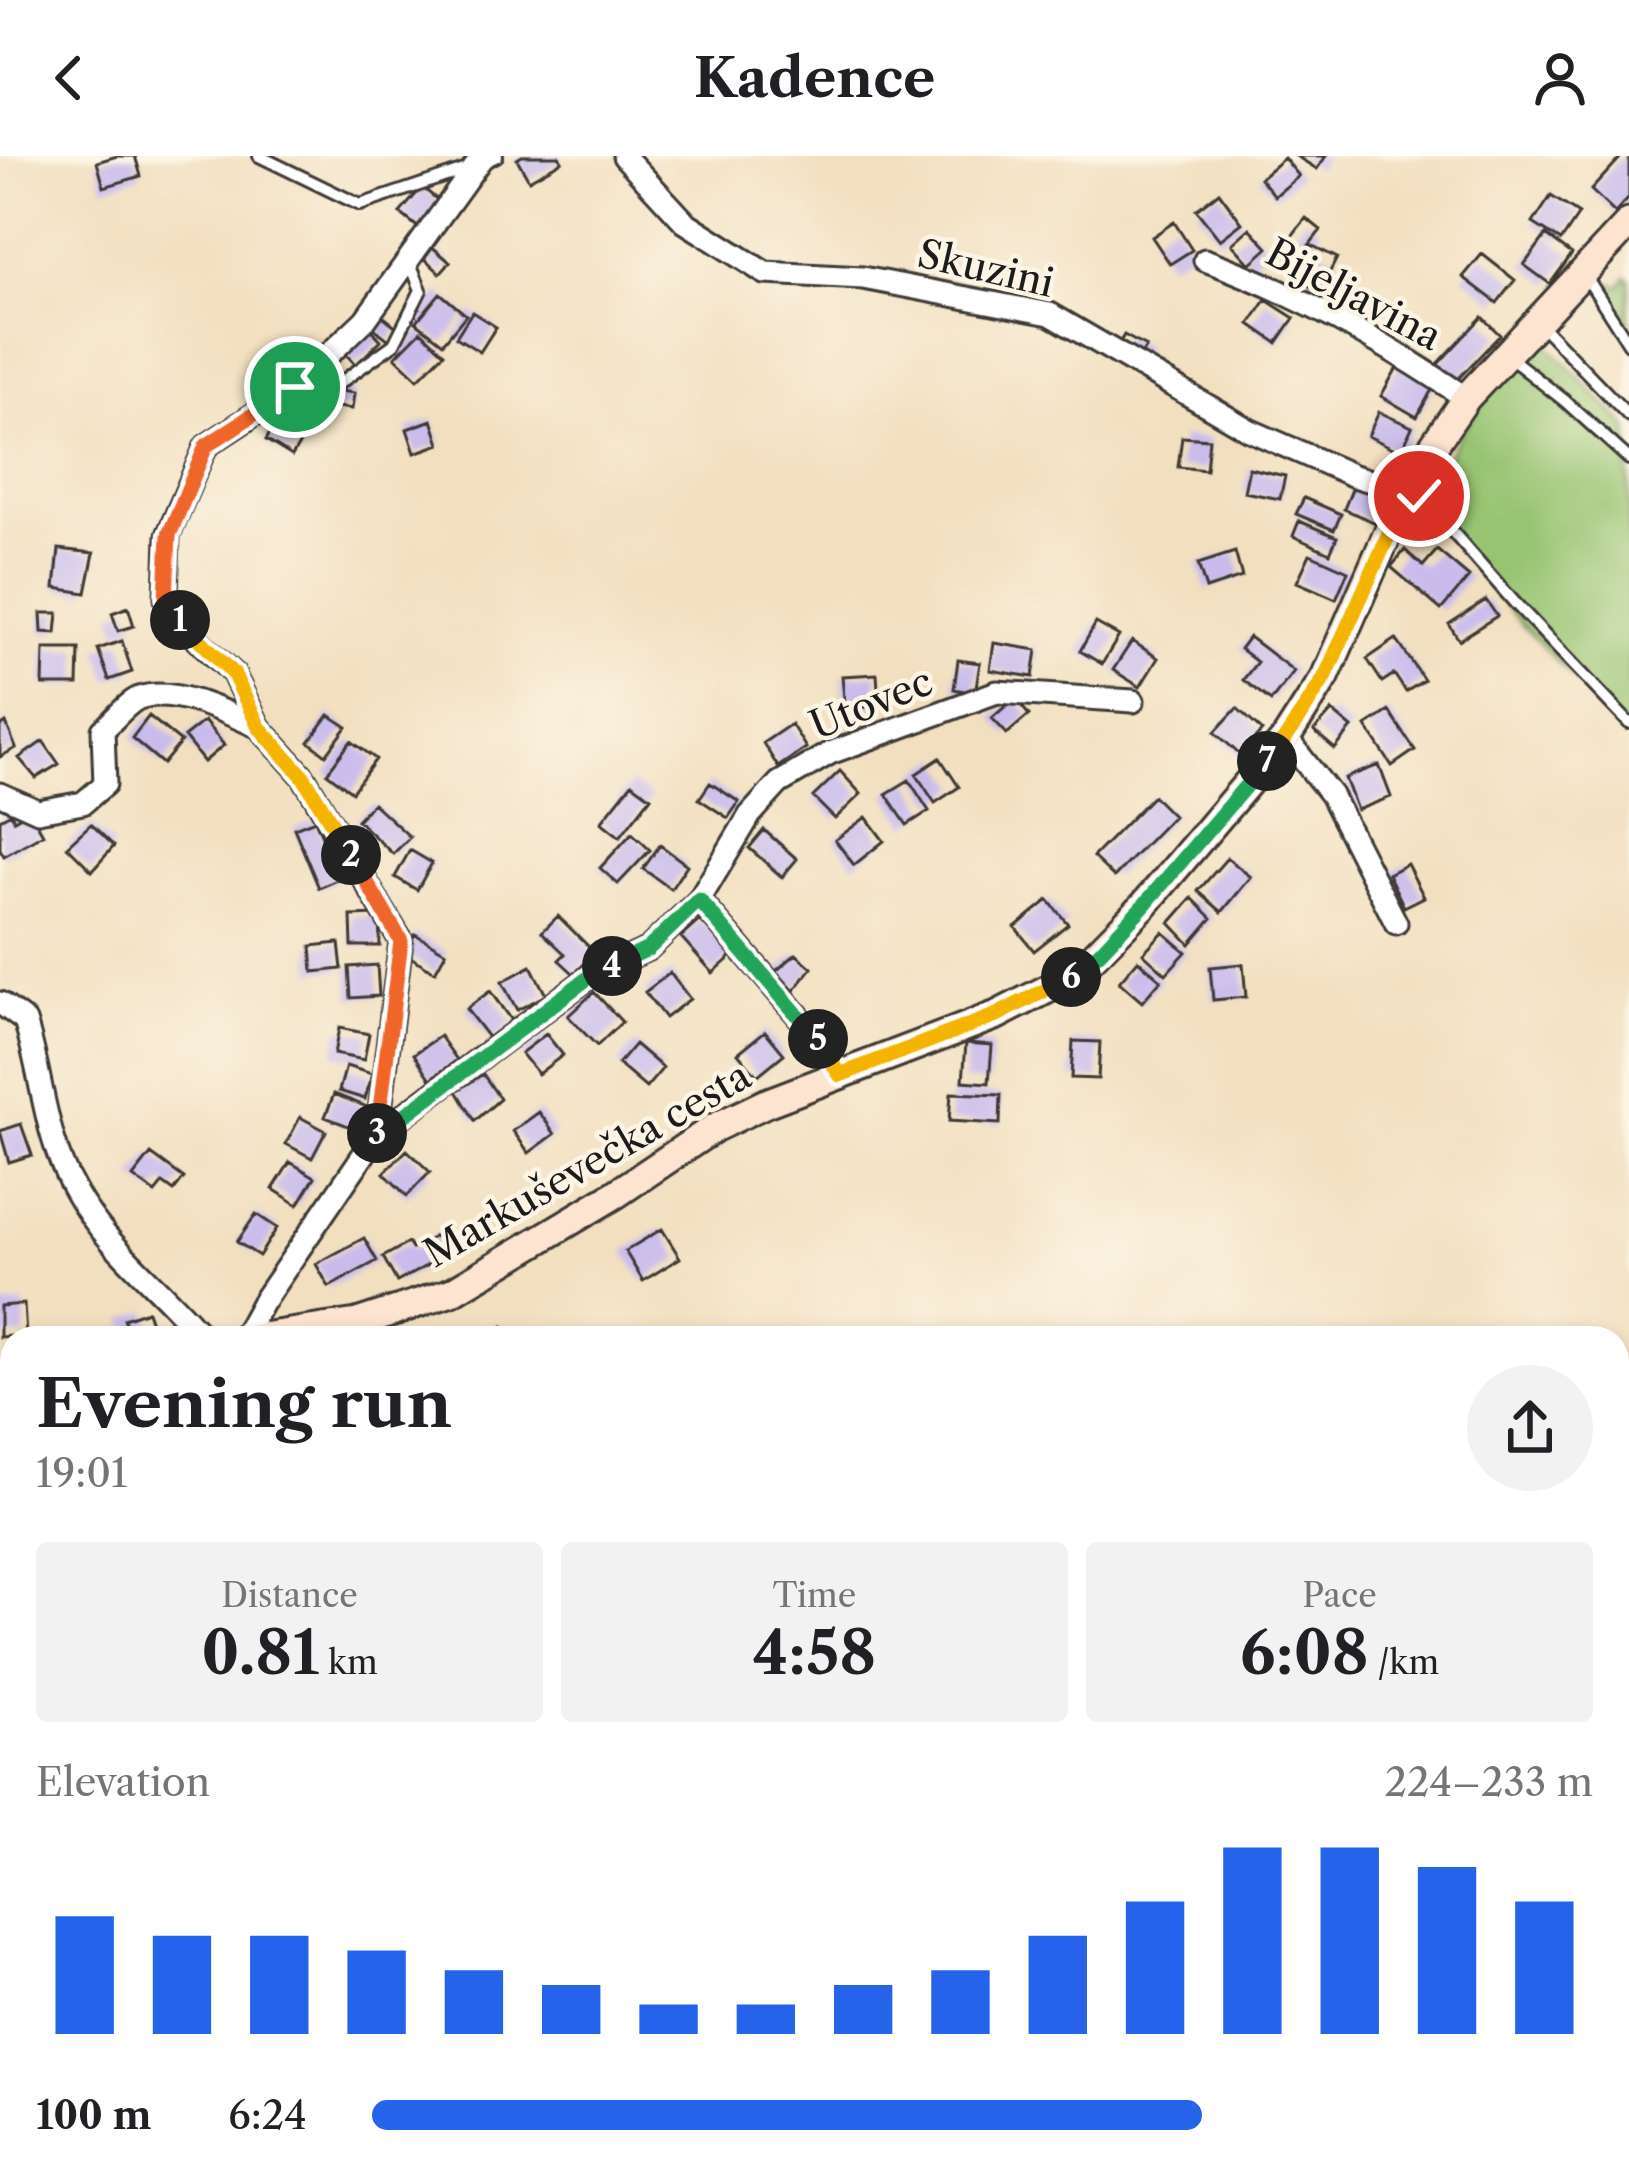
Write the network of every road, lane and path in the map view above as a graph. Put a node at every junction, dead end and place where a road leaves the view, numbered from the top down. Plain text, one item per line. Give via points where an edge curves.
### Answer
1 (259, 156) edge
2 (497, 156) edge
3 (624, 156) edge
4 (479, 161) edge
5 (1629, 224) edge
6 (409, 260) junction
7 (1205, 260) dead end
8 (1583, 272) junction
9 (1537, 321) junction
10 (1629, 344) edge
11 (1506, 355) junction
12 (295, 387) junction
13 (1466, 398) junction
14 (1629, 416) edge
15 (1629, 459) edge
16 (1408, 492) junction
17 (1133, 701) dead end
18 (1629, 723) edge
19 (259, 727) junction
20 (1286, 738) junction
21 (0, 794) edge
22 (699, 900) junction
23 (1396, 923) dead end
24 (0, 1003) edge
25 (840, 1075) junction
26 (377, 1136) junction
27 (192, 1326) edge
28 (250, 1326) edge
29 (372, 1326) edge

1 - 4 lane via 360,205
2 - 4 lane
3 - 16 street, Skuzini via 685,222 765,273 863,278 1050,314 1249,430
4 - 6 street
5 - 8 main road, Markuševečka cesta
6 - 12 street via 365,320
6 - 12 lane via 421,290 394,344 337,385
7 - 13 street, Bijeljavina via 1340,321
8 - 9 main road, Markuševečka cesta
8 - 10 lane
9 - 11 main road, Markuševečka cesta
9 - 14 lane
11 - 13 main road, Markuševečka cesta
11 - 15 lane
12 - 19 street via 206,446 169,535 166,598 233,673
13 - 16 main road, Markuševečka cesta
16 - 18 lane via 1434,510
16 - 20 main road, Markuševečka cesta via 1325,677
17 - 22 street, Utovec via 997,692 830,753 779,783 750,815
19 - 21 street via 173,696 137,699 103,730 105,784 83,803 38,811
19 - 26 street via 303,776 401,941
20 - 23 street via 1331,795
20 - 25 main road, Markuševečka cesta via 1075,975 997,1015
22 - 25 street
22 - 26 street, Utovec via 648,949 592,975
24 - 27 street via 25,1022 50,1131 74,1190
25 - 29 main road, Markuševečka cesta via 713,1128 452,1292
26 - 28 street

